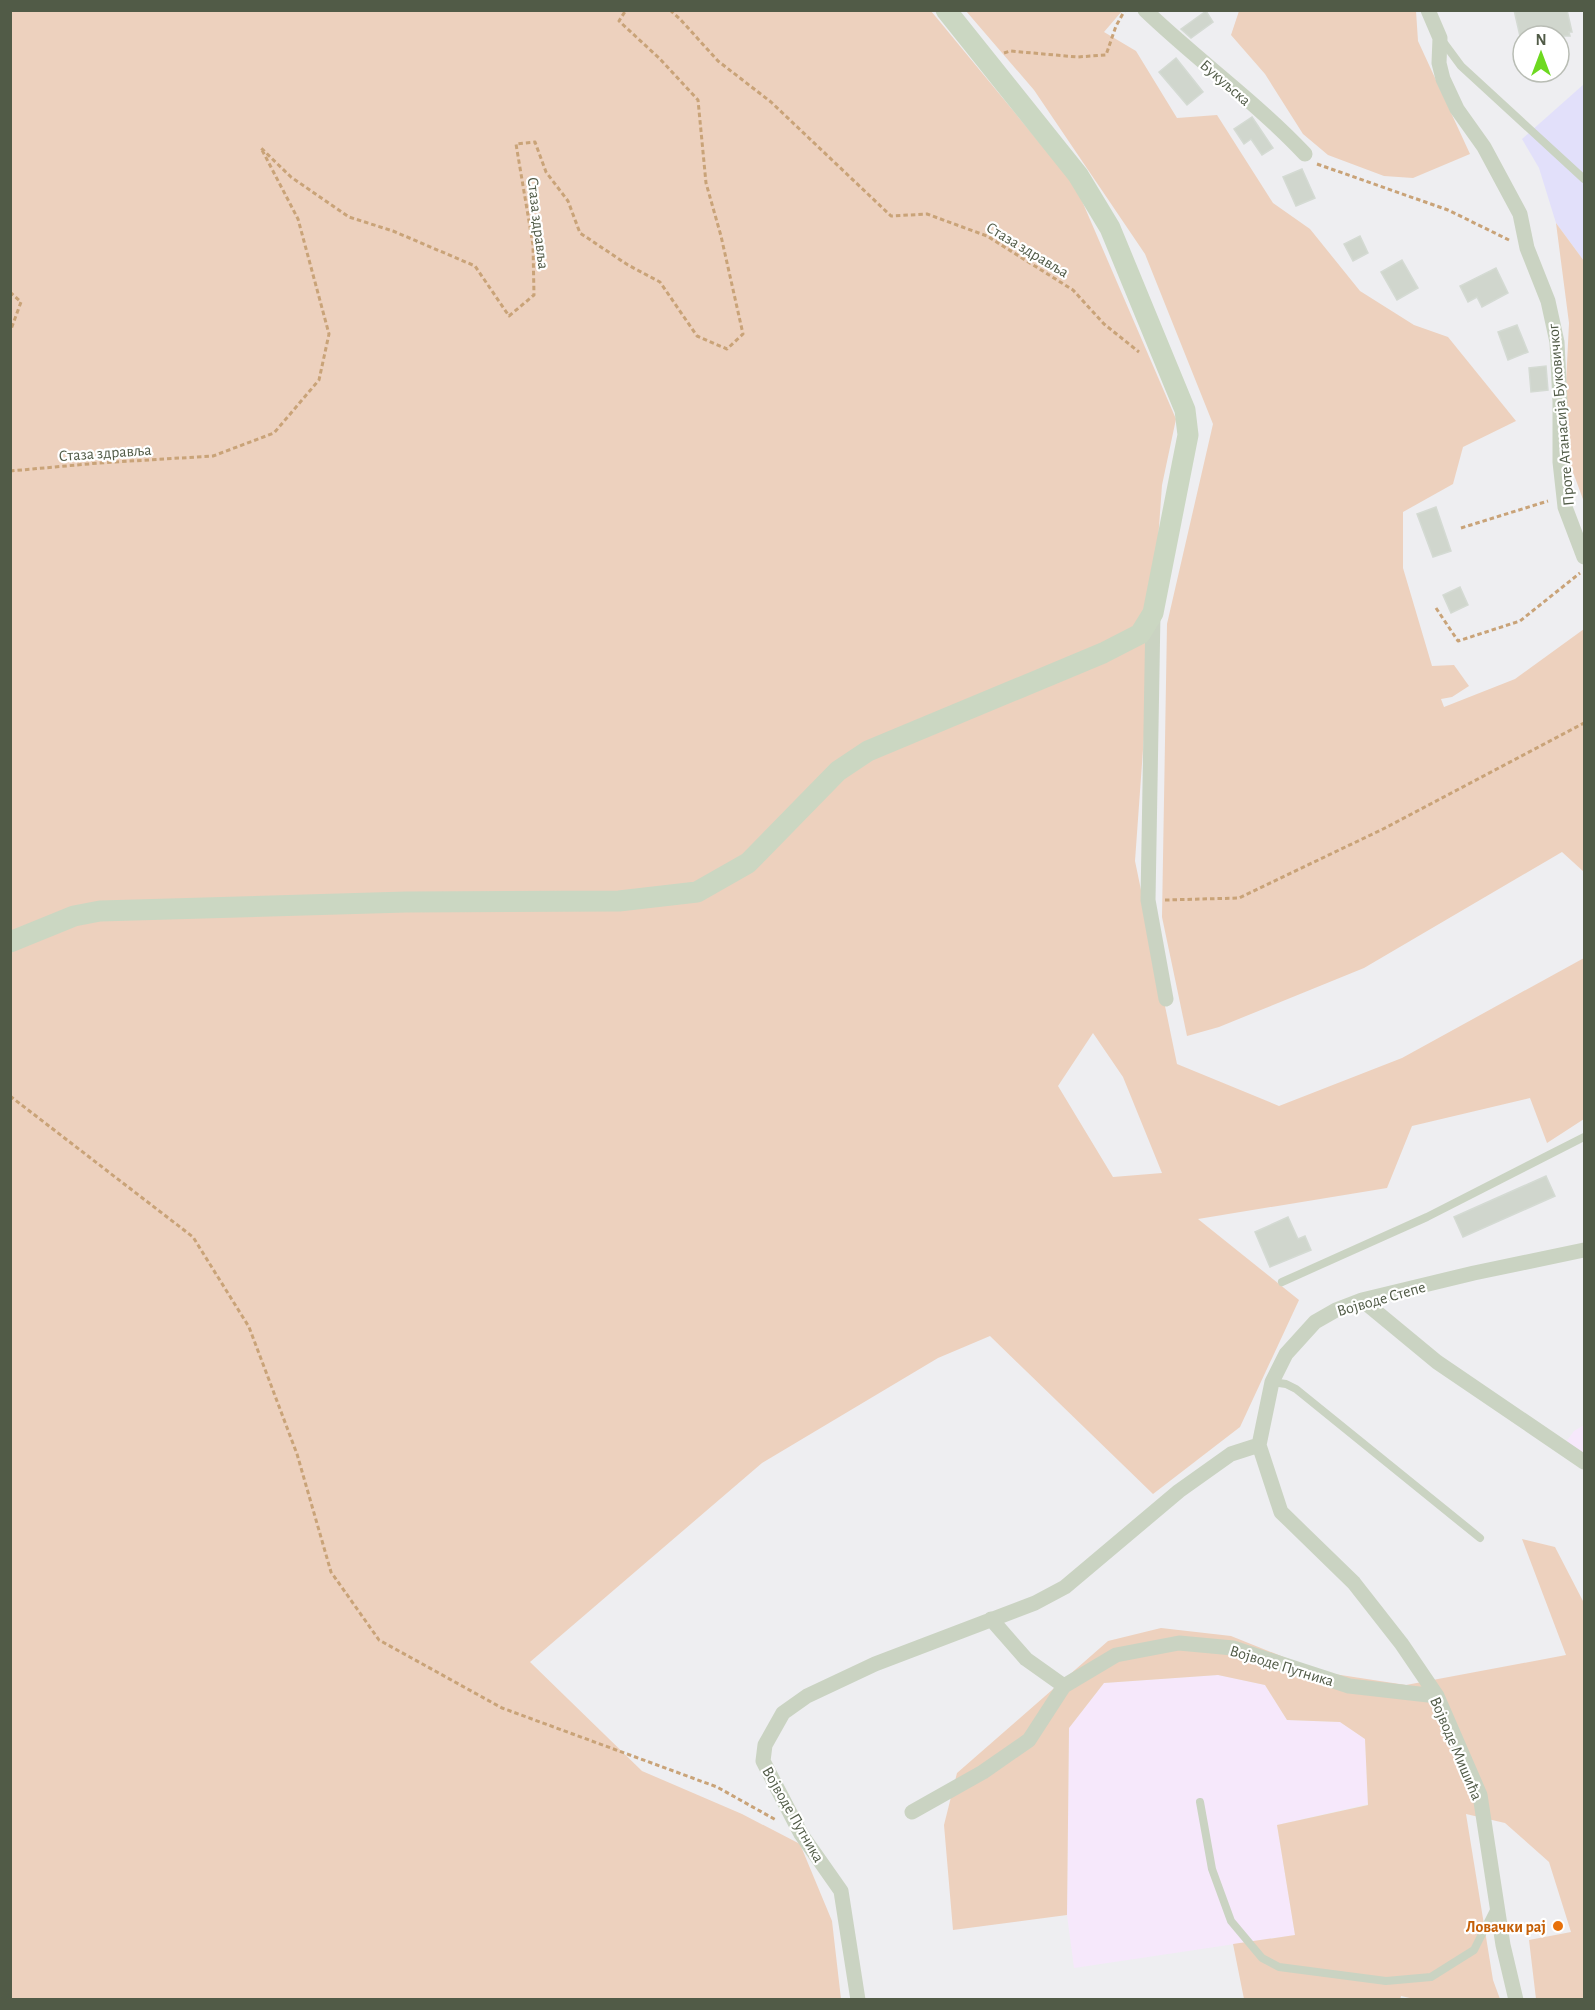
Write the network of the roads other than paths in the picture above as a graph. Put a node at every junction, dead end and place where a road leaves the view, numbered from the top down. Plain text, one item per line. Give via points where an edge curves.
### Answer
1 (946, 10) edge
2 (1145, 10) edge
3 (1428, 10) edge
4 (1440, 38) junction
5 (1305, 154) road end
6 (1584, 179) edge
7 (1584, 557) edge
8 (1153, 612) junction
9 (10, 942) edge
10 (1166, 999) dead end
11 (1584, 1137) edge
12 (1584, 1250) edge
13 (1282, 1282) dead end
14 (1362, 1300) junction
15 (1272, 1382) junction
16 (1259, 1445) junction
17 (1584, 1462) edge
18 (1480, 1538) dead end
19 (991, 1619) junction
20 (1064, 1686) junction
21 (1437, 1696) junction
22 (1200, 1802) dead end
23 (912, 1812) dead end
24 (1497, 1904) junction
25 (858, 2000) edge
26 (1516, 2000) edge

1 - 8 street via 1078,175 1110,228 1185,410 1188,435
2 - 5 street, Букуљска
3 - 4 street, Проте Атанасија Буковичког
4 - 6 lane via 1461,66
4 - 7 street, Проте Атанасија Буковичког via 1443,79 1520,214 1527,248 1548,301 1557,342 1565,507
8 - 9 street via 1140,634 1103,653 868,751 837,771 748,864 697,892 620,901 406,902 100,911 74,916
8 - 10 street via 1148,900
11 - 13 lane via 1426,1217
12 - 14 street, Војводе Степе
14 - 15 street, Војводе Степе via 1315,1322 1286,1354
14 - 17 street via 1437,1362
15 - 16 street, Војводе Степе
15 - 18 lane via 1296,1389
16 - 19 street, Војводе Путника via 1231,1454 1179,1491 1065,1587
16 - 21 street, Војводе Мишића via 1281,1512 1354,1584
19 - 20 street via 1026,1659
19 - 25 street, Војводе Путника via 875,1664 807,1696 783,1713 765,1745 763,1761 801,1834 841,1891
20 - 21 street, Војводе Путника via 1116,1654 1179,1643 1233,1648 1349,1686
20 - 23 street, Војводе Путника via 1029,1740 983,1772
21 - 24 street, Војводе Мишића via 1480,1795
22 - 24 lane via 1212,1869 1231,1921 1262,1959 1279,1967 1386,1981 1431,1977 1474,1950
24 - 26 street, Војводе Мишића

